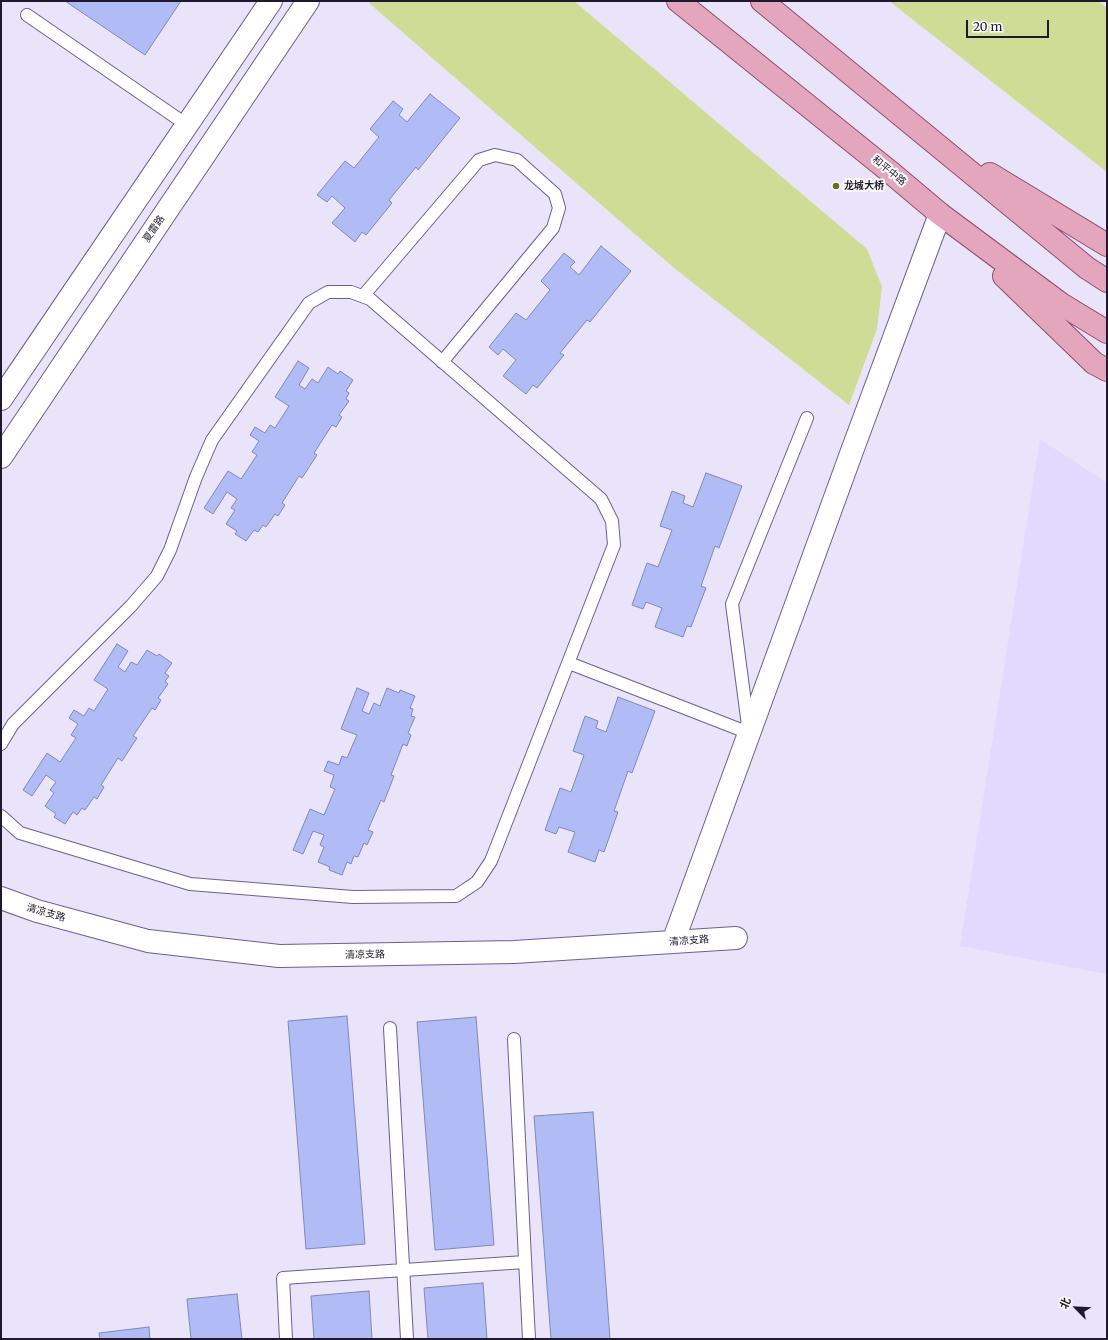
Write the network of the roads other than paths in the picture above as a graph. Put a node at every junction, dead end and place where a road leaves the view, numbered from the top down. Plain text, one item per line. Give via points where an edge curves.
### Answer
1 (271, 1) edge
2 (308, 1) edge
3 (678, 1) edge
4 (762, 1) edge
5 (27, 16) dead end
6 (187, 125) junction
7 (920, 130) junction
8 (940, 214) junction
9 (1107, 245) edge
10 (1107, 281) edge
11 (363, 296) junction
12 (1107, 332) edge
13 (442, 362) junction
14 (1103, 369) edge
15 (1, 399) edge
16 (807, 418) dead end
17 (1, 457) edge
18 (569, 662) junction
19 (749, 733) junction
20 (1, 744) edge
21 (1, 816) edge
22 (1, 898) edge
23 (736, 938) dead end
24 (673, 942) junction
25 (390, 1028) dead end
26 (514, 1039) dead end
27 (525, 1262) junction
28 (404, 1271) junction
29 (286, 1339) edge
30 (407, 1339) edge
31 (529, 1339) edge

1 - 6 street
2 - 17 street, 夏雷路
3 - 8 main road, 和平中路
4 - 7 main road
5 - 6 lane
6 - 15 street
7 - 9 main road
7 - 10 main road via 1087,268
8 - 12 main road, 和平中路 via 1061,304
8 - 14 main road
8 - 19 street
11 - 13 lane via 370,299
11 - 13 lane via 480,160 496,155 518,160 556,194 559,208 553,228
11 - 20 lane via 350,292 328,292 308,303 212,440 170,550 157,576 131,606 13,724
13 - 18 lane via 601,499 612,521 614,545
16 - 19 lane via 732,604
18 - 19 lane
18 - 21 lane via 491,861 477,882 456,896 353,897 190,884 20,833
19 - 24 street
22 - 24 street, 清凉支路 via 37,911 148,941 279,956 514,952
23 - 24 street, 清凉支路
25 - 28 lane
26 - 27 lane
27 - 28 lane
27 - 31 lane
28 - 29 lane via 283,1278
28 - 30 lane

